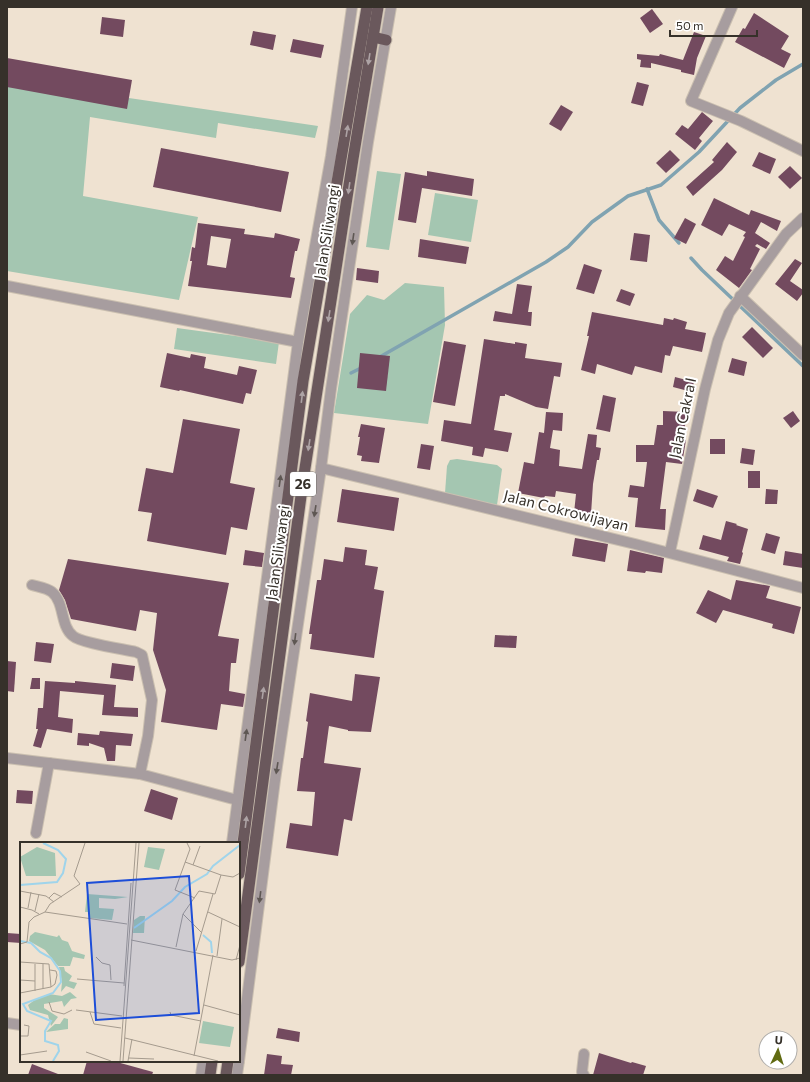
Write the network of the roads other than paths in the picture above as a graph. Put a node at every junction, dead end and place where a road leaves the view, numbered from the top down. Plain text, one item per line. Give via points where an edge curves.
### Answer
1 (352, 7) edge
2 (367, 7) edge
3 (378, 7) edge
4 (392, 7) edge
5 (732, 7) edge
6 (373, 37) junction
7 (386, 40) junction
8 (803, 151) edge
9 (803, 218) edge
10 (7, 286) edge
11 (739, 297) junction
12 (298, 342) junction
13 (803, 355) edge
14 (321, 468) junction
15 (670, 552) junction
16 (32, 585) dead end
17 (803, 588) edge
18 (7, 758) edge
19 (49, 763) junction
20 (140, 774) junction
21 (237, 800) junction
22 (36, 832) dead end
23 (232, 842) edge
24 (243, 876) edge
25 (240, 940) edge
26 (7, 1022) edge
27 (20, 1025) edge
28 (240, 1053) edge
29 (584, 1054) dead end
30 (203, 1062) edge
31 (212, 1062) edge
32 (228, 1062) edge
33 (239, 1062) edge
34 (201, 1075) edge
35 (210, 1075) edge
36 (226, 1075) edge
37 (237, 1075) edge
38 (584, 1075) edge

1 - 12 street via 331,156
24 -> 2 highway, Jalan Siliwangi / 26 via 304,381
3 - 6 highway, Jalan Siliwangi / 26
4 - 7 street
5 - 8 street via 691,101 741,121
6 - 7 highway
6 -> 24 highway, Jalan Siliwangi / 26
7 -> 14 street via 368,142
9 - 11 street, Jalan Cakra I via 786,234
10 - 12 street
11 - 13 street
11 - 15 street, Jalan Cakra I via 718,340 704,388
21 -> 12 street
14 - 15 street, Jalan Cokrowijayan
14 -> 28 street via 274,785
15 - 17 street, Jalan Cokrowijayan
16 - 20 street via 50,591 56,596 67,629 74,637 142,655 152,700
18 - 19 street
19 - 20 street
19 - 22 street
20 - 21 street
21 - 23 street
24 - 25 highway, Jalan Siliwangi / 26
26 - 27 street
29 - 38 street
30 - 34 street
31 - 35 highway
32 - 36 highway
33 - 37 street

